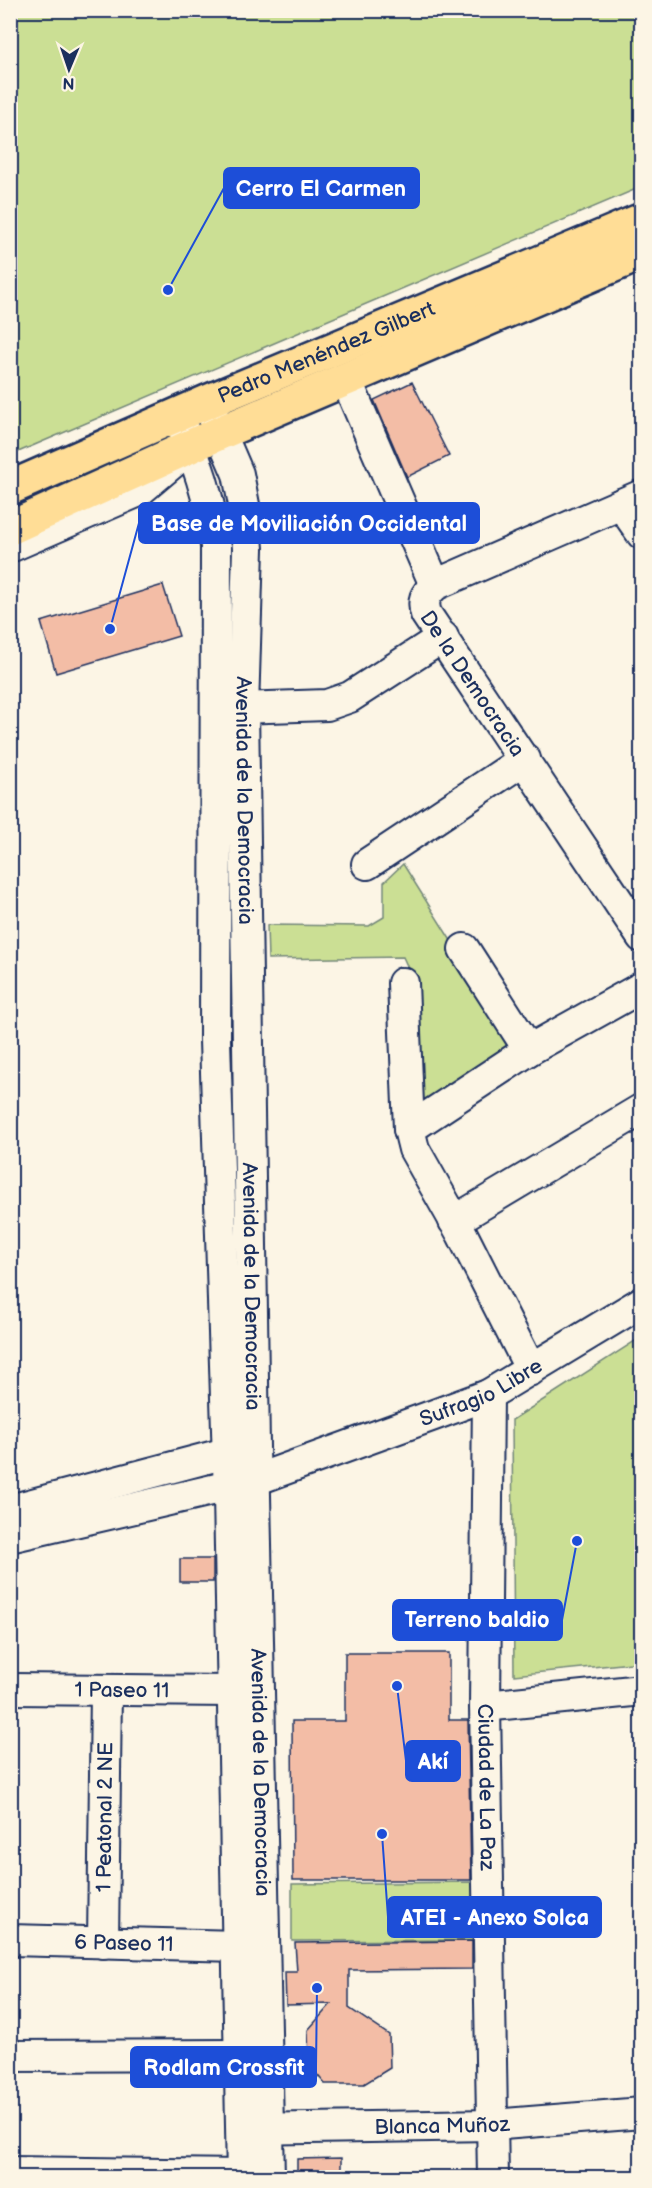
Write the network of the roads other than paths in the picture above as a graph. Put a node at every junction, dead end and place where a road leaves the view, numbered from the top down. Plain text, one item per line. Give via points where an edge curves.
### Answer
1 (642, 220) edge
2 (642, 253) edge
3 (346, 378) junction
4 (207, 402) junction
5 (177, 415) junction
6 (222, 432) junction
7 (191, 447) junction
8 (10, 488) edge
9 (631, 500) edge
10 (10, 528) edge
11 (642, 534) edge
12 (10, 547) edge
13 (435, 585) junction
14 (443, 638) junction
15 (243, 708) junction
16 (525, 759) junction
17 (367, 864) dead end
18 (642, 938) edge
19 (464, 949) dead end
20 (403, 983) dead end
21 (642, 987) edge
22 (529, 1050) junction
23 (642, 1109) edge
24 (409, 1129) junction
25 (454, 1221) junction
26 (642, 1302) edge
27 (531, 1370) junction
28 (488, 1395) junction
29 (241, 1449) junction
30 (307, 1461) junction
31 (242, 1482) junction
32 (10, 1510) edge
33 (10, 1537) edge
34 (10, 1689) edge
35 (106, 1690) junction
36 (642, 1690) edge
37 (233, 1691) junction
38 (485, 1706) junction
39 (10, 1940) edge
40 (103, 1943) junction
41 (238, 1946) junction
42 (240, 2055) junction
43 (10, 2056) edge
44 (642, 2113) edge
45 (492, 2125) junction
46 (255, 2129) junction
47 (10, 2172) edge
48 (251, 2177) edge
49 (493, 2178) edge

1 - 4 main road, Pedro Menéndez Gilbert
2 - 3 main road, Pedro Menéndez Gilbert
3 - 6 main road, Pedro Menéndez Gilbert
3 - 13 street
4 - 5 main road, Pedro Menéndez Gilbert
4 - 6 street, Avenida de la Democracia
5 - 7 street, Avenida de la Democracia
5 - 8 main road, Pedro Menéndez Gilbert
6 - 7 main road, Pedro Menéndez Gilbert
6 - 15 street, Avenida de la Democracia via 238,474 248,549
7 - 10 main road, Pedro Menéndez Gilbert
7 - 12 street, Pedro Menéndez Gilbert via 139,491
7 - 29 street, Avenida de la Democracia via 212,511 216,547 215,1040
9 - 11 street
9 - 13 street, De la Democracia
13 - 14 street, De la Democracia via 425,595 424,607
14 - 15 street via 350,697 327,705
14 - 16 street, De la Democracia
15 - 29 street, Avenida de la Democracia
16 - 17 street
16 - 18 street, De la Democracia
19 - 22 street
20 - 24 street
21 - 22 street
22 - 24 street
23 - 25 street
24 - 25 street via 414,1149
25 - 27 street
26 - 27 street, Sufragio Libre
27 - 28 street, Sufragio Libre
28 - 30 street, Sufragio Libre
28 - 38 street, Ciudad de La Paz
29 - 30 street
29 - 31 street, Avenida de la Democracia
29 - 32 street
30 - 31 street, Sufragio Libre
31 - 33 street, Sufragio Libre
31 - 37 street, Avenida de la Democracia
31 - 46 street, Avenida de la Democracia
34 - 35 street, 1 Paseo 11
35 - 37 street, 1 Paseo 11
35 - 40 street, 1 Peatonal 2 NE
36 - 38 street
37 - 41 street, Avenida de la Democracia
38 - 45 street, Ciudad de La Paz
39 - 40 street, 6 Paseo 11
40 - 41 street, 6 Paseo 11
41 - 42 street, Avenida de la Democracia
42 - 43 street
42 - 46 street, Avenida de la Democracia
44 - 45 street, Blanca Muñoz
45 - 46 street, Blanca Muñoz
45 - 49 street, Ciudad de La Paz
46 - 48 street, Avenida de la Democracia
47 - 48 street

